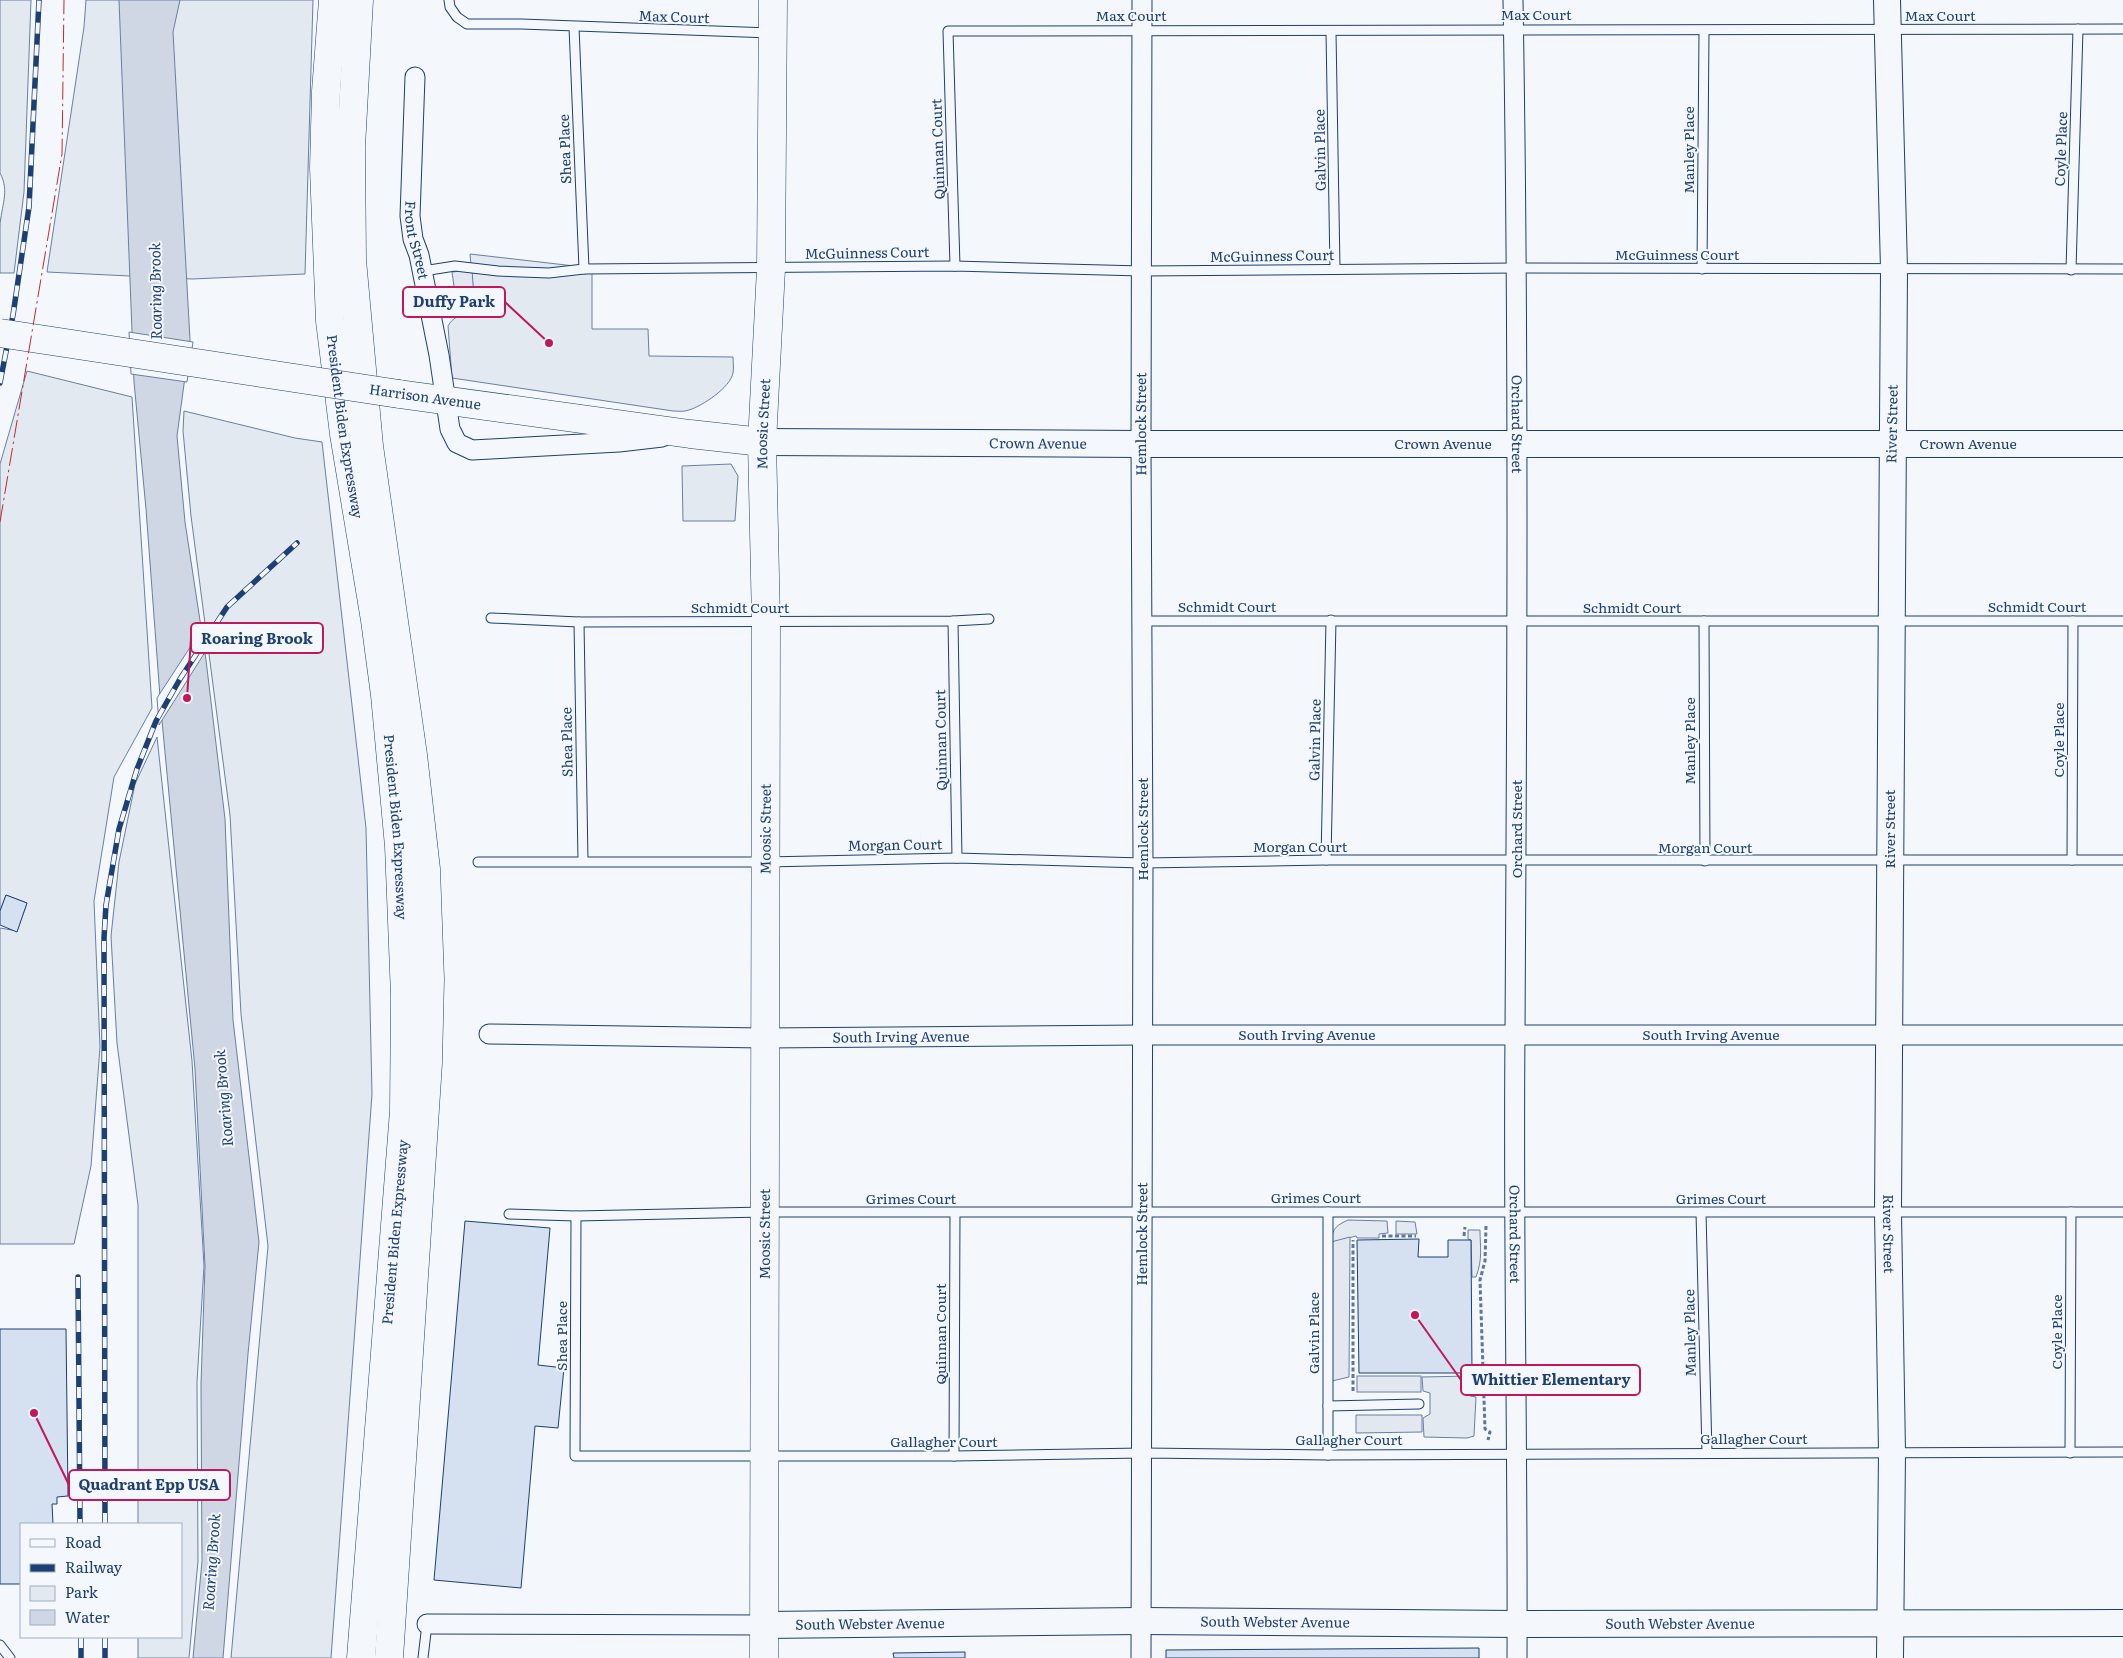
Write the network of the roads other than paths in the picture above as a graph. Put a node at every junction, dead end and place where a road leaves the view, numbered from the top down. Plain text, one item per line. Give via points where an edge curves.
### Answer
1 (333, 0) edge
2 (359, 0) edge
3 (449, 0) edge
4 (773, 0) edge
5 (1142, 0) edge
6 (1512, 0) edge
7 (1887, 0) edge
8 (574, 27) junction
9 (1513, 28) junction
10 (2078, 29) junction
11 (2123, 29) edge
12 (1141, 30) junction
13 (1887, 30) junction
14 (948, 31) joint
15 (1704, 31) junction
16 (1331, 32) junction
17 (774, 33) junction
18 (415, 77) dead end
19 (955, 266) junction
20 (772, 268) junction
21 (1335, 268) junction
22 (1516, 268) junction
23 (584, 269) junction
24 (1702, 269) junction
25 (1894, 270) junction
26 (2071, 270) junction
27 (2123, 270) edge
28 (423, 271) junction
29 (1142, 271) junction
30 (0, 333) edge
31 (444, 400) junction
32 (690, 434) junction
33 (762, 442) junction
34 (1141, 444) junction
35 (1517, 444) junction
36 (1891, 444) junction
37 (2123, 444) edge
38 (491, 618) dead end
39 (990, 619) dead end
40 (1331, 620) junction
41 (1891, 620) junction
42 (766, 621) junction
43 (953, 621) junction
44 (1142, 621) junction
45 (1704, 621) junction
46 (2073, 621) junction
47 (2123, 621) edge
48 (579, 622) junction
49 (1517, 622) junction
50 (957, 858) junction
51 (1326, 860) junction
52 (2072, 860) junction
53 (2123, 860) edge
54 (582, 861) junction
55 (1704, 861) junction
56 (1890, 861) junction
57 (478, 862) dead end
58 (765, 862) junction
59 (1517, 862) junction
60 (1143, 863) junction
61 (489, 1034) dead end
62 (1142, 1035) junction
63 (1890, 1035) junction
64 (1514, 1036) junction
65 (2123, 1036) edge
66 (764, 1038) junction
67 (764, 1212) junction
68 (1143, 1212) junction
69 (1328, 1212) junction
70 (1515, 1212) junction
71 (1701, 1212) junction
72 (2071, 1212) junction
73 (2123, 1212) edge
74 (955, 1213) junction
75 (1888, 1213) junction
76 (509, 1214) dead end
77 (576, 1216) junction
78 (1419, 1404) dead end
79 (1328, 1406) junction
80 (1892, 1452) junction
81 (2123, 1452) edge
82 (1143, 1453) junction
83 (1706, 1453) junction
84 (2070, 1453) junction
85 (1515, 1454) junction
86 (763, 1455) junction
87 (1328, 1455) junction
88 (575, 1456) joint
89 (954, 1456) junction
90 (1140, 1621) junction
91 (1890, 1623) junction
92 (2123, 1623) edge
93 (427, 1624) joint
94 (1518, 1624) junction
95 (764, 1625) junction
96 (0, 1645) edge
97 (10, 1658) edge
98 (361, 1658) edge
99 (389, 1658) edge
100 (423, 1658) edge
101 (764, 1658) edge
102 (1141, 1658) edge
103 (1518, 1658) edge
104 (1890, 1658) edge

1 - 98 main road, President Biden Expressway via 324,168 330,321 344,434 385,695 399,836 405,996 404,1111
2 - 99 main road, President Biden Expressway via 351,147 352,260 369,446 414,754 426,869 430,969 428,1063
3 - 8 lane, Max Court via 456,17 468,24
4 - 17 main road, Moosic Street
5 - 12 street, Hemlock Street
6 - 9 street, Orchard Street
7 - 13 main road, River Street
8 - 17 lane, Max Court
8 - 23 lane, Shea Place
9 - 15 lane, Max Court
9 - 16 lane, Max Court
9 - 22 street, Orchard Street
10 - 11 lane, Max Court
10 - 13 lane, Max Court
10 - 26 lane, Coyle Place
12 - 14 lane, Max Court
12 - 16 lane, Max Court
12 - 29 street, Hemlock Street
13 - 15 lane, Max Court
13 - 25 main road, River Street
14 - 19 lane, Quinnan Court
15 - 24 lane, Manley Place
16 - 21 lane, Galvin Place
17 - 20 main road, Moosic Street
18 - 28 street, Front Street via 410,216
19 - 20 lane, McGuinness Court
19 - 29 lane, McGuinness Court
20 - 23 lane, McGuinness Court
20 - 33 main road, Moosic Street
21 - 22 lane, McGuinness Court
21 - 29 lane, McGuinness Court
22 - 24 lane, McGuinness Court
22 - 35 street, Orchard Street
23 - 28 lane, McGuinness Court via 548,273 456,266
24 - 25 lane, McGuinness Court
25 - 26 lane, McGuinness Court
25 - 36 main road, River Street
26 - 27 lane, McGuinness Court
28 - 31 street, Front Street
29 - 34 street, Hemlock Street
30 - 31 main road, Harrison Avenue, bridge
31 - 32 main road, Harrison Avenue
31 - 32 street, Front Street via 453,437 457,443 472,450 619,442
32 - 33 main road, Harrison Avenue
33 - 34 main road, Crown Avenue
33 - 42 main road, Moosic Street
34 - 35 main road, Crown Avenue
34 - 44 street, Hemlock Street
35 - 36 main road, Crown Avenue
35 - 49 street, Orchard Street
36 - 37 main road, Crown Avenue
36 - 41 main road, River Street
38 - 48 lane, Schmidt Court
39 - 43 lane, Schmidt Court
40 - 44 lane, Schmidt Court
40 - 49 lane, Schmidt Court
40 - 51 lane, Galvin Place
41 - 45 lane, Schmidt Court
41 - 46 lane, Schmidt Court
41 - 56 main road, River Street
42 - 43 lane, Schmidt Court
42 - 48 lane, Schmidt Court
42 - 58 main road, Moosic Street
43 - 50 lane, Quinnan Court
44 - 60 street, Hemlock Street
45 - 49 lane, Schmidt Court
45 - 55 lane, Manley Place
46 - 47 lane, Schmidt Court
46 - 52 lane, Coyle Place
48 - 54 lane, Shea Place
49 - 59 street, Orchard Street
50 - 58 lane, Morgan Court
50 - 60 lane, Morgan Court
51 - 59 lane, Morgan Court
51 - 60 lane, Morgan Court
52 - 53 lane, Morgan Court
52 - 56 lane, Morgan Court
54 - 57 lane, Morgan Court
54 - 58 lane, Morgan Court
55 - 56 lane, Morgan Court
55 - 59 lane, Morgan Court
56 - 63 main road, River Street
58 - 66 main road, Moosic Street
59 - 64 street, Orchard Street
60 - 62 street, Hemlock Street
61 - 66 street, South Irving Avenue
62 - 64 street, South Irving Avenue
62 - 66 street, South Irving Avenue
62 - 68 street, Hemlock Street
63 - 64 street, South Irving Avenue
63 - 65 street, South Irving Avenue
63 - 75 main road, River Street
64 - 70 street, Orchard Street
66 - 67 main road, Moosic Street
67 - 74 lane, Grimes Court
67 - 77 lane, Grimes Court
67 - 86 main road, Moosic Street
68 - 69 lane, Grimes Court
68 - 74 lane, Grimes Court
68 - 82 street, Hemlock Street
69 - 70 lane, Grimes Court
69 - 79 lane, Galvin Place
70 - 71 lane, Grimes Court
70 - 85 street, Orchard Street
71 - 75 lane, Grimes Court
71 - 83 lane, Manley Place
72 - 73 lane, Grimes Court
72 - 75 lane, Grimes Court
72 - 84 lane, Coyle Place
74 - 89 lane, Quinnan Court
75 - 80 main road, River Street
76 - 77 lane, Grimes Court
77 - 88 lane, Shea Place
78 - 79 lane
79 - 87 lane, Galvin Place
80 - 83 lane, Gallagher Court
80 - 84 lane, Gallagher Court
80 - 91 main road, River Street
81 - 84 lane, Gallagher Court
82 - 87 lane, Gallagher Court
82 - 89 lane, Gallagher Court
82 - 90 street, Hemlock Street
83 - 85 lane, Gallagher Court
85 - 87 lane, Gallagher Court
85 - 94 street, Orchard Street
86 - 88 lane, Gallagher Court
86 - 89 lane, Gallagher Court
86 - 95 main road, Moosic Street
90 - 94 main road, South Webster Avenue
90 - 95 main road, South Webster Avenue
90 - 102 street, Hemlock Street
91 - 92 main road, South Webster Avenue
91 - 94 main road, South Webster Avenue
91 - 104 main road, River Street
93 - 95 street, South Webster Avenue
93 - 100 lane
94 - 103 street, Orchard Street
95 - 101 main road, Moosic Street
96 - 97 lane

